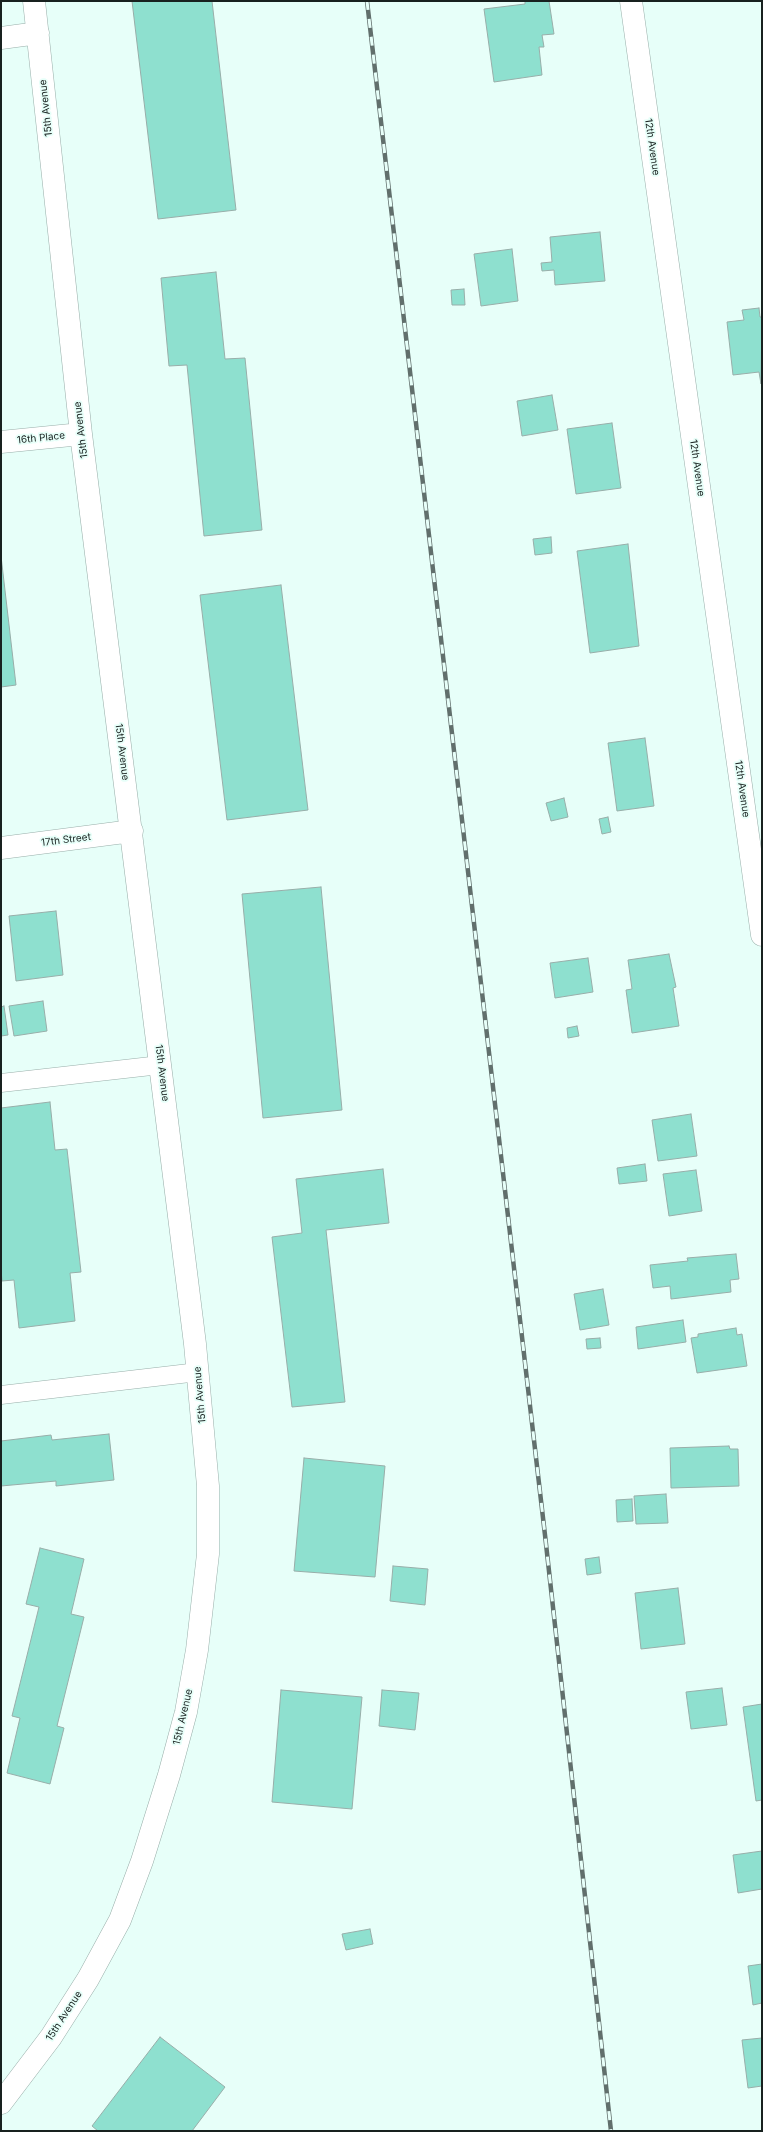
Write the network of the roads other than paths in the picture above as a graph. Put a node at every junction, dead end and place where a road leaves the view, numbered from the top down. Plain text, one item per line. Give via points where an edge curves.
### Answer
1 (34, 1) edge
2 (631, 1) edge
3 (38, 34) junction
4 (1, 38) edge
5 (81, 434) junction
6 (1, 442) edge
7 (132, 831) junction
8 (1, 848) edge
9 (762, 935) edge
10 (160, 1065) junction
11 (1, 1083) edge
12 (198, 1372) junction
13 (1, 1395) edge
14 (1, 2103) edge

1 - 3 street, 15th Avenue
2 - 9 street, 12th Avenue
3 - 4 street
3 - 5 street, 15th Avenue
5 - 6 street, 16th Place
5 - 7 street, 15th Avenue
7 - 8 street, 17th Street
7 - 10 street, 15th Avenue
10 - 11 lane
10 - 12 street, 15th Avenue
12 - 13 lane
12 - 14 street, 15th Avenue via 208,1486 208,1554 197,1650 180,1733 142,1861 120,1920 88,1980 51,2037

